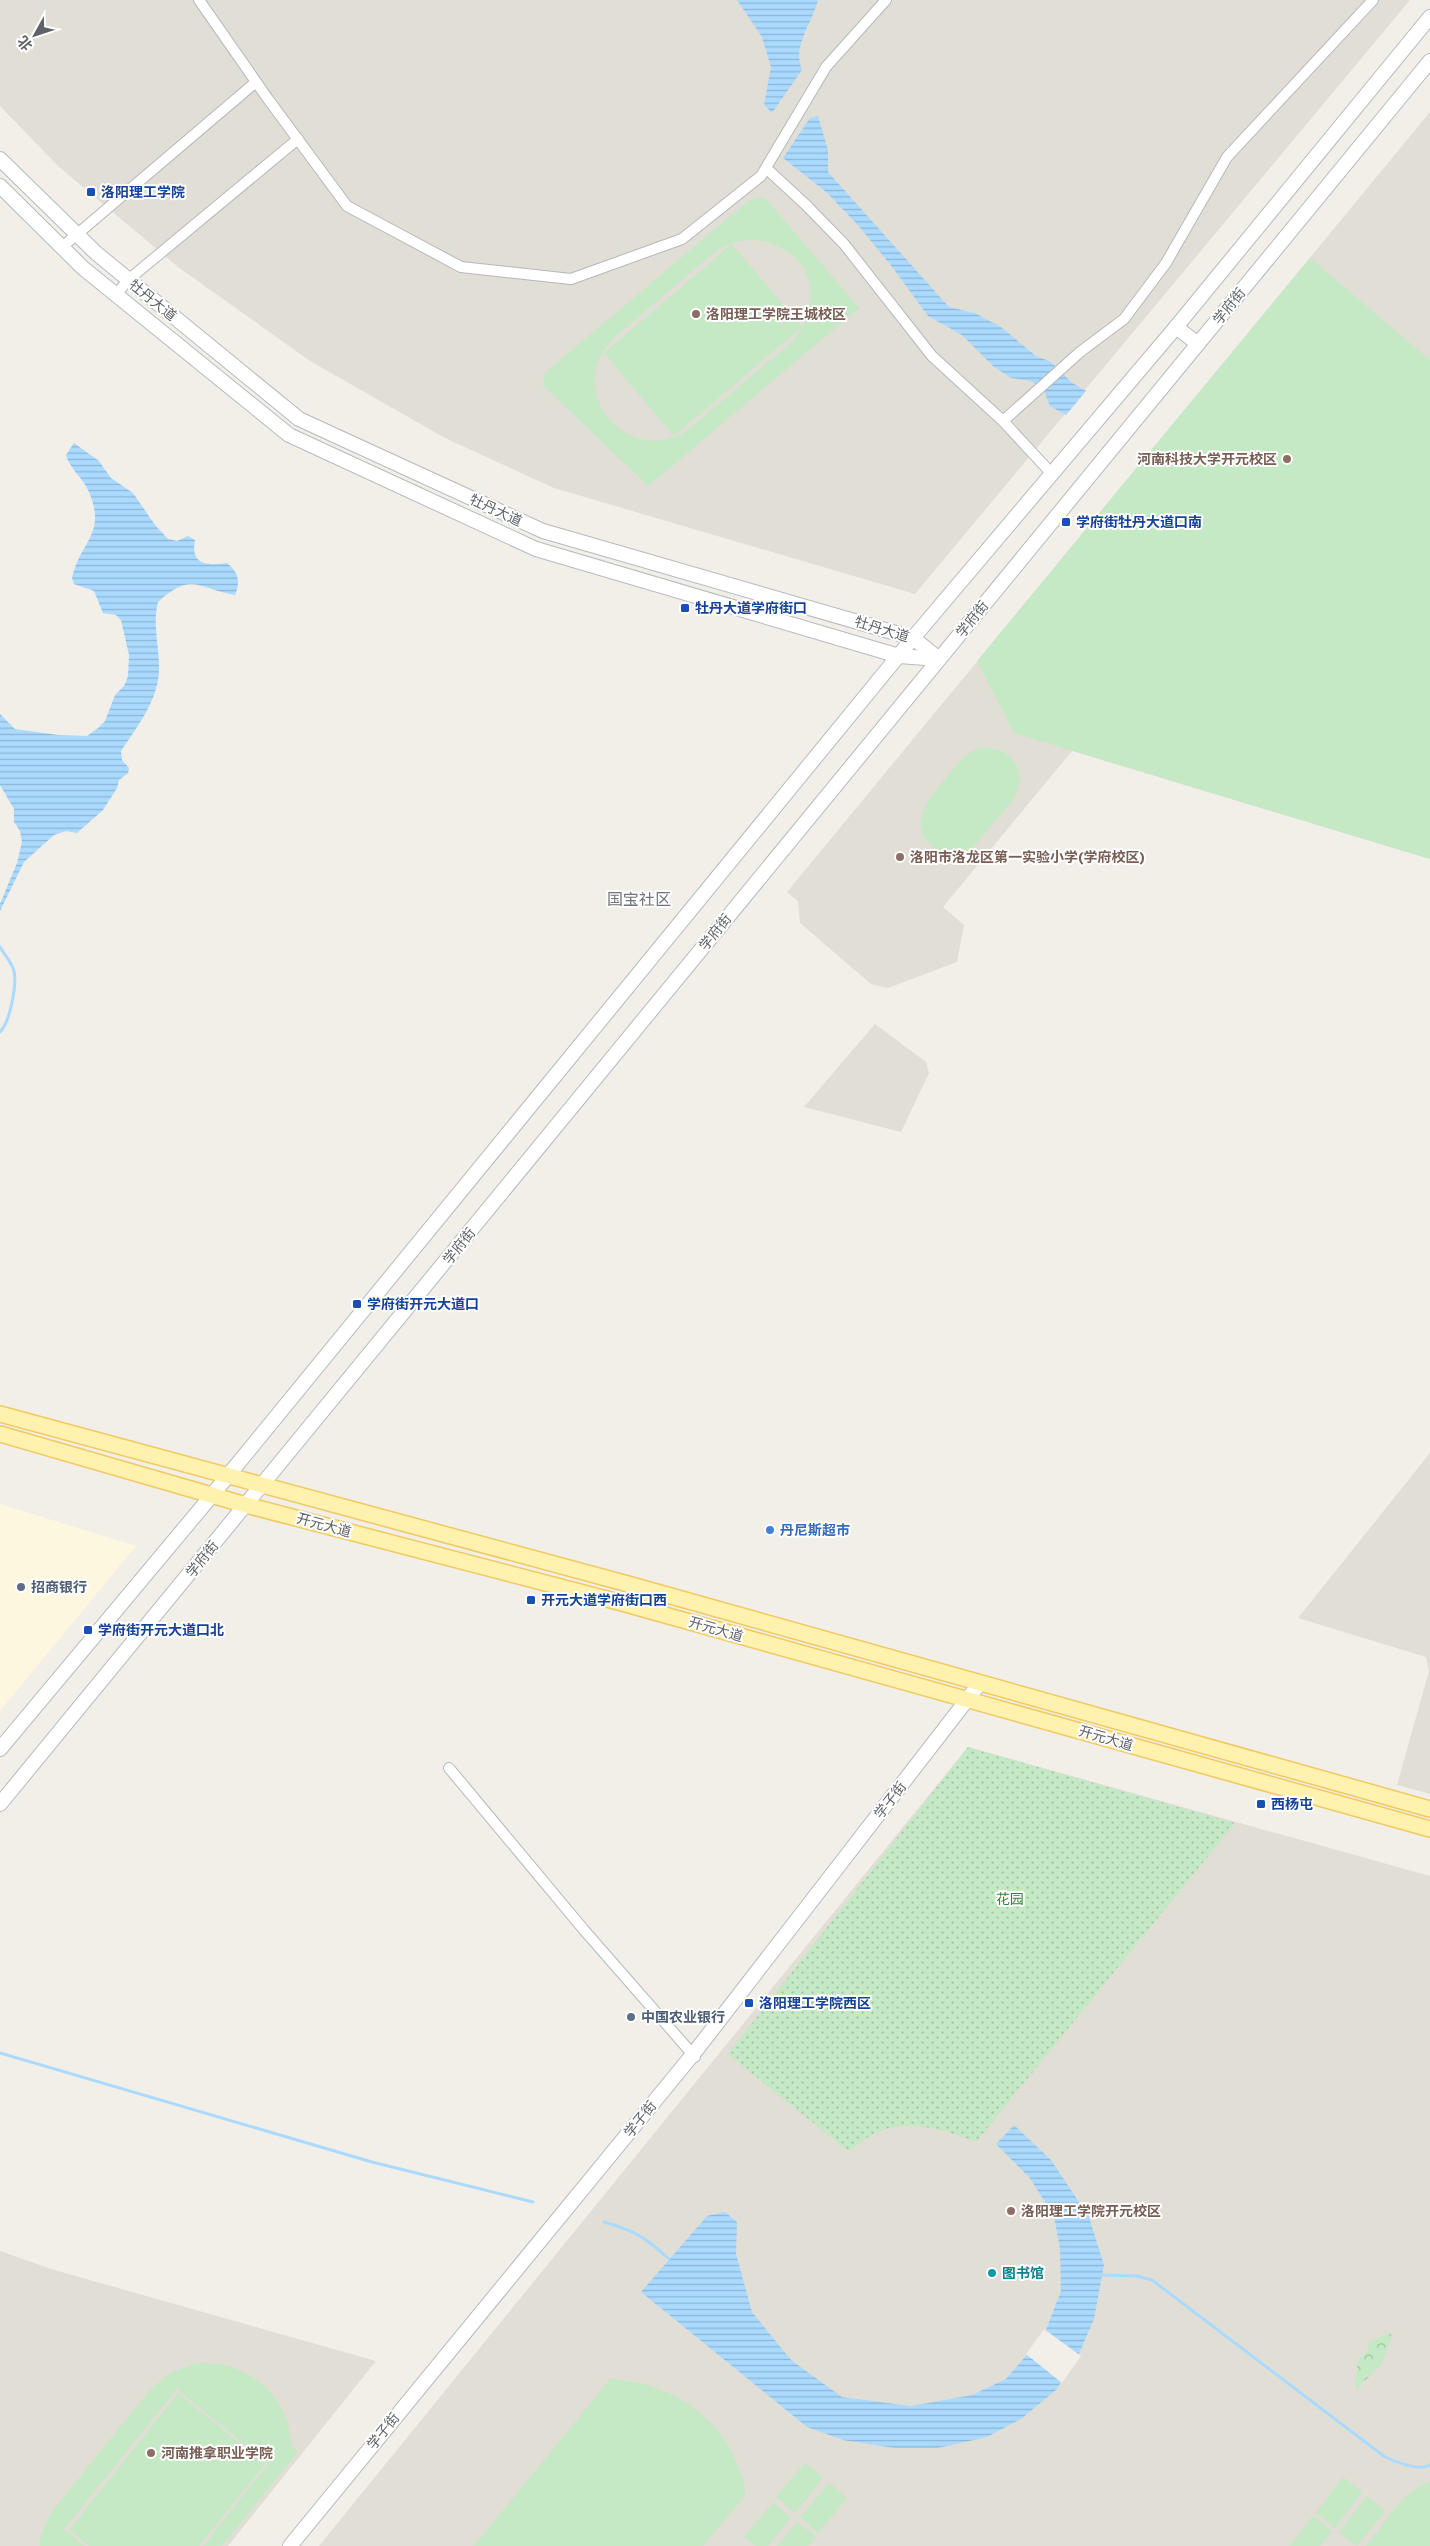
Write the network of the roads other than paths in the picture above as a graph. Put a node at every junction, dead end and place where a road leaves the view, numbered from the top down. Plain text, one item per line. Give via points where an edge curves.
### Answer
1 (199, 0) edge
2 (886, 0) edge
3 (1373, 0) edge
4 (1430, 17) edge
5 (1430, 61) edge
6 (256, 82) junction
7 (298, 139) junction
8 (0, 159) edge
9 (766, 168) junction
10 (0, 186) edge
11 (76, 234) junction
12 (62, 247) junction
13 (128, 280) junction
14 (116, 295) junction
15 (1176, 327) junction
16 (1198, 344) junction
17 (1003, 420) junction
18 (1052, 474) junction
19 (913, 638) junction
20 (899, 656) junction
21 (939, 659) junction
22 (0, 1414) edge
23 (0, 1434) edge
24 (227, 1477) junction
25 (262, 1486) junction
26 (213, 1494) junction
27 (246, 1505) junction
28 (982, 1684) junction
29 (971, 1700) junction
30 (0, 1749) edge
31 (449, 1768) dead end
32 (0, 1804) edge
33 (1430, 1809) edge
34 (1430, 1829) edge
35 (694, 2056) junction
36 (290, 2546) edge
37 (296, 2546) edge

1 - 6 street
2 - 9 street via 826,67
3 - 17 street via 1227,157 1166,263 1124,319 1061,368
4 - 15 main road, 学府街
5 - 16 main road, 学府街
6 - 7 street
6 - 11 street
7 - 9 street via 347,206 460,268 571,279 682,239 761,176
7 - 13 street
8 - 11 main road, 牡丹大道
9 - 17 street via 844,244 932,356
10 - 12 main road, 牡丹大道
11 - 12 street
11 - 13 main road, 牡丹大道
12 - 14 main road, 牡丹大道
13 - 14 street
13 - 19 main road, 牡丹大道 via 299,419 543,531
14 - 20 main road, 牡丹大道 via 289,436 536,549
15 - 16 main road
15 - 18 main road, 学府街
16 - 21 main road, 学府街
17 - 18 street
18 - 19 main road, 学府街
19 - 20 main road, 学府街
19 - 21 main road, 牡丹大道
20 - 21 main road, 牡丹大道
20 - 24 main road, 学府街
21 - 25 main road, 学府街
22 - 24 main road, 开元大道
23 - 26 main road, 开元大道
24 - 25 main road, 开元大道
24 - 26 main road, 学府街
25 - 27 main road, 学府街
25 - 28 main road, 开元大道 via 628,1584
26 - 27 main road, 开元大道
26 - 30 main road, 学府街
27 - 29 main road, 开元大道 via 622,1603
27 - 32 main road, 学府街
28 - 29 main road, 学子街
28 - 33 main road, 开元大道
29 - 34 main road, 开元大道
29 - 35 main road, 学子街
31 - 35 street
35 - 36 main road, 学子街
35 - 37 main road, 学子街

